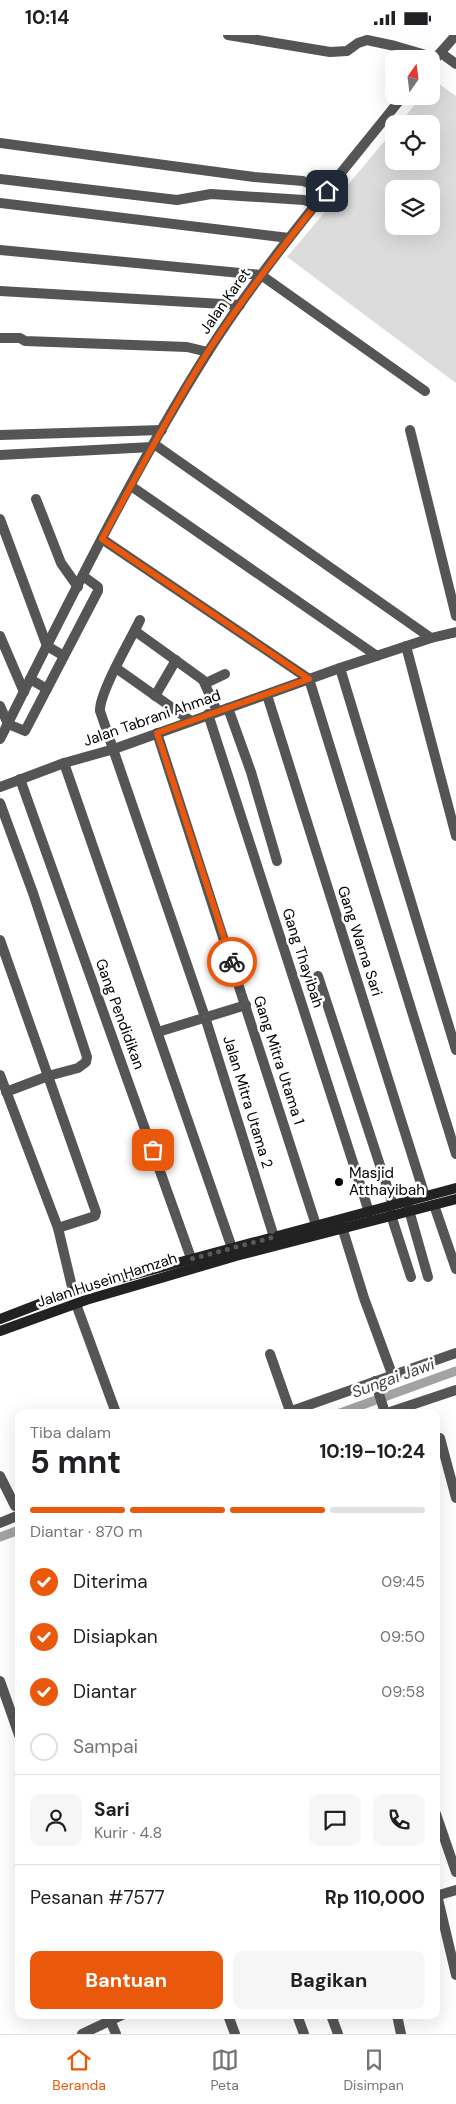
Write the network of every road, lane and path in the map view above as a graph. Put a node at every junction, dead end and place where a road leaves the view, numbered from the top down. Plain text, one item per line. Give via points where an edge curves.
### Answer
1 (228, 35) edge
2 (443, 35) edge
3 (455, 36) edge
4 (409, 50) edge
5 (440, 53) edge
6 (440, 59) edge
7 (456, 64) edge
8 (396, 105) edge
9 (0, 143) edge
10 (0, 179) edge
11 (327, 191) junction
12 (0, 203) edge
13 (316, 205) junction
14 (289, 238) junction
15 (0, 250) edge
16 (261, 275) junction
17 (0, 291) edge
18 (240, 305) junction
19 (0, 338) edge
20 (208, 352) junction
21 (425, 391) dead end
22 (162, 430) junction
23 (410, 430) dead end
24 (0, 435) edge
25 (153, 446) junction
26 (0, 455) edge
27 (131, 486) junction
28 (36, 499) dead end
29 (0, 519) edge
30 (102, 539) junction
31 (83, 576) junction
32 (78, 587) junction
33 (456, 616) edge
34 (140, 620) dead end
35 (135, 631) junction
36 (456, 632) edge
37 (0, 636) edge
38 (431, 638) junction
39 (47, 646) junction
40 (406, 646) junction
41 (376, 655) junction
42 (64, 656) junction
43 (176, 660) junction
44 (116, 668) junction
45 (340, 668) junction
46 (225, 674) dead end
47 (30, 679) junction
48 (309, 679) junction
49 (206, 683) junction
50 (47, 689) junction
51 (24, 692) junction
52 (155, 695) junction
53 (267, 695) junction
54 (0, 706) edge
55 (228, 708) junction
56 (213, 713) junction
57 (191, 721) junction
58 (8, 724) junction
59 (157, 733) junction
60 (0, 739) edge
61 (114, 749) junction
62 (64, 763) junction
63 (20, 779) junction
64 (0, 787) edge
65 (0, 803) edge
66 (456, 836) edge
67 (277, 861) dead end
68 (0, 940) edge
69 (318, 976) dead end
70 (246, 1005) junction
71 (205, 1017) junction
72 (158, 1031) junction
73 (456, 1050) edge
74 (0, 1075) edge
75 (48, 1076) junction
76 (6, 1092) junction
77 (456, 1154) edge
78 (456, 1188) edge
79 (425, 1196) junction
80 (456, 1199) edge
81 (434, 1205) junction
82 (408, 1207) junction
83 (392, 1210) junction
84 (369, 1212) junction
85 (316, 1225) junction
86 (342, 1227) junction
87 (58, 1228) junction
88 (274, 1237) junction
89 (232, 1249) junction
90 (216, 1258) junction
91 (191, 1259) junction
92 (456, 1269) edge
93 (411, 1277) dead end
94 (428, 1277) dead end
95 (73, 1291) junction
96 (76, 1304) junction
97 (0, 1319) edge
98 (0, 1331) edge
99 (456, 1353) edge
100 (270, 1354) dead end
101 (392, 1375) junction
102 (377, 1384) junction
103 (456, 1390) edge
104 (115, 1409) edge
105 (287, 1409) edge
106 (298, 1409) edge
107 (384, 1409) edge
108 (392, 1409) edge
109 (440, 1438) dead end
110 (0, 1476) edge
111 (456, 1498) edge
112 (15, 1507) edge
113 (15, 1512) edge
114 (0, 1523) edge
115 (0, 1681) edge
116 (15, 1724) edge
117 (440, 1826) edge
118 (456, 1872) edge
119 (456, 1890) edge
120 (440, 1894) edge
121 (440, 1908) edge
122 (456, 1975) edge
123 (110, 2019) edge
124 (114, 2019) edge
125 (229, 2019) edge
126 (298, 2019) edge
127 (332, 2019) edge
128 (398, 2019) edge
129 (82, 2034) edge
130 (116, 2034) edge
131 (235, 2034) edge
132 (304, 2034) edge
133 (338, 2034) edge
134 (401, 2034) edge

1 - 4 street via 330,52 348,51 368,40
2 - 3 street
3 - 5 street
6 - 7 street
8 - 11 street, Jalan Karet
9 - 11 street via 254,177 294,179
10 - 13 street via 176,200 211,194 304,200
11 - 13 street, Jalan Karet
12 - 14 street
13 - 14 street, Jalan Karet
14 - 16 street, Jalan Karet
15 - 16 street
16 - 18 street, Jalan Karet
16 - 21 street
17 - 18 street
18 - 20 street, Jalan Karet
19 - 20 street via 188,347
20 - 22 street, Jalan Karet
22 - 24 street
22 - 25 street, Jalan Karet
23 - 33 street
25 - 26 street
25 - 27 street, Jalan Karet
25 - 38 street
27 - 30 street, Jalan Karet
27 - 41 street
28 - 32 street via 61,563
29 - 39 street
30 - 31 street, Jalan Karet
30 - 48 street
31 - 32 street, Jalan Karet
31 - 42 street via 99,589
32 - 39 street, Jalan Karet
34 - 35 street, Jalan Mitra Utama 2
35 - 43 street
35 - 44 street, Jalan Mitra Utama 2
36 - 38 street, Jalan Tabrani Ahmad
37 - 51 street
38 - 40 street, Jalan Tabrani Ahmad
39 - 42 street
39 - 47 street, Jalan Karet
40 - 41 street, Jalan Tabrani Ahmad
40 - 66 street
41 - 45 street, Jalan Tabrani Ahmad
42 - 50 street
43 - 49 street
43 - 52 street
44 - 52 street
44 - 61 street, Jalan Mitra Utama 2 via 99,709
45 - 48 street, Jalan Tabrani Ahmad
45 - 73 street
46 - 49 street
47 - 50 street
47 - 51 street, Jalan Karet
48 - 53 street, Jalan Tabrani Ahmad
48 - 77 street
49 - 56 street, Gang Thayibah
50 - 58 street via 25,731
51 - 58 street, Jalan Karet
52 - 57 street
53 - 55 street, Jalan Tabrani Ahmad
53 - 79 street, Gang Warna Sari
54 - 58 street
55 - 56 street, Jalan Tabrani Ahmad
55 - 67 street
56 - 57 street, Jalan Tabrani Ahmad
56 - 84 street, Gang Thayibah
57 - 59 street, Jalan Tabrani Ahmad
58 - 60 street, Jalan Karet
59 - 61 street, Jalan Tabrani Ahmad
59 - 70 street, Gang Mitra Utama 1
61 - 62 street, Jalan Tabrani Ahmad
61 - 71 street, Jalan Mitra Utama 2
62 - 63 street, Jalan Tabrani Ahmad
62 - 72 street
63 - 64 street, Jalan Tabrani Ahmad
63 - 91 street, Gang Pendidikan
65 - 75 street via 86,1050 86,1062 82,1067
68 - 75 street
69 - 83 street
70 - 71 street
70 - 85 street, Gang Mitra Utama 1
71 - 72 street
71 - 88 street, Jalan Mitra Utama 2
72 - 89 street
74 - 76 street
75 - 76 street
75 - 87 street via 96,1212 95,1216
76 - 87 street
78 - 79 street, Jalan Husein Hamzah
79 - 82 street, Jalan Husein Hamzah
80 - 81 street, Jalan Husein Hamzah
81 - 82 street, Jalan Husein Hamzah
81 - 92 street
82 - 83 street, Jalan Husein Hamzah
82 - 94 street
83 - 84 street, Jalan Husein Hamzah
83 - 86 street, Jalan Husein Hamzah
83 - 93 street
84 - 85 street, Jalan Husein Hamzah
85 - 88 street, Jalan Husein Hamzah
86 - 90 street, Jalan Husein Hamzah
86 - 101 street
87 - 95 street
88 - 89 street, Jalan Husein Hamzah
89 - 90 street, Jalan Husein Hamzah
90 - 91 street, Jalan Husein Hamzah
90 - 96 street, Jalan Husein Hamzah
91 - 95 street, Jalan Husein Hamzah
95 - 97 street, Jalan Husein Hamzah
96 - 98 street, Jalan Husein Hamzah
96 - 104 street
99 - 101 street
100 - 105 street
101 - 102 street
102 - 106 street
102 - 107 street
103 - 108 street
109 - 111 street
110 - 112 street
113 - 114 street
115 - 116 street
117 - 118 street
119 - 120 street
121 - 122 street
123 - 129 street
124 - 130 street
125 - 131 street
126 - 132 street
127 - 133 street
128 - 134 street

